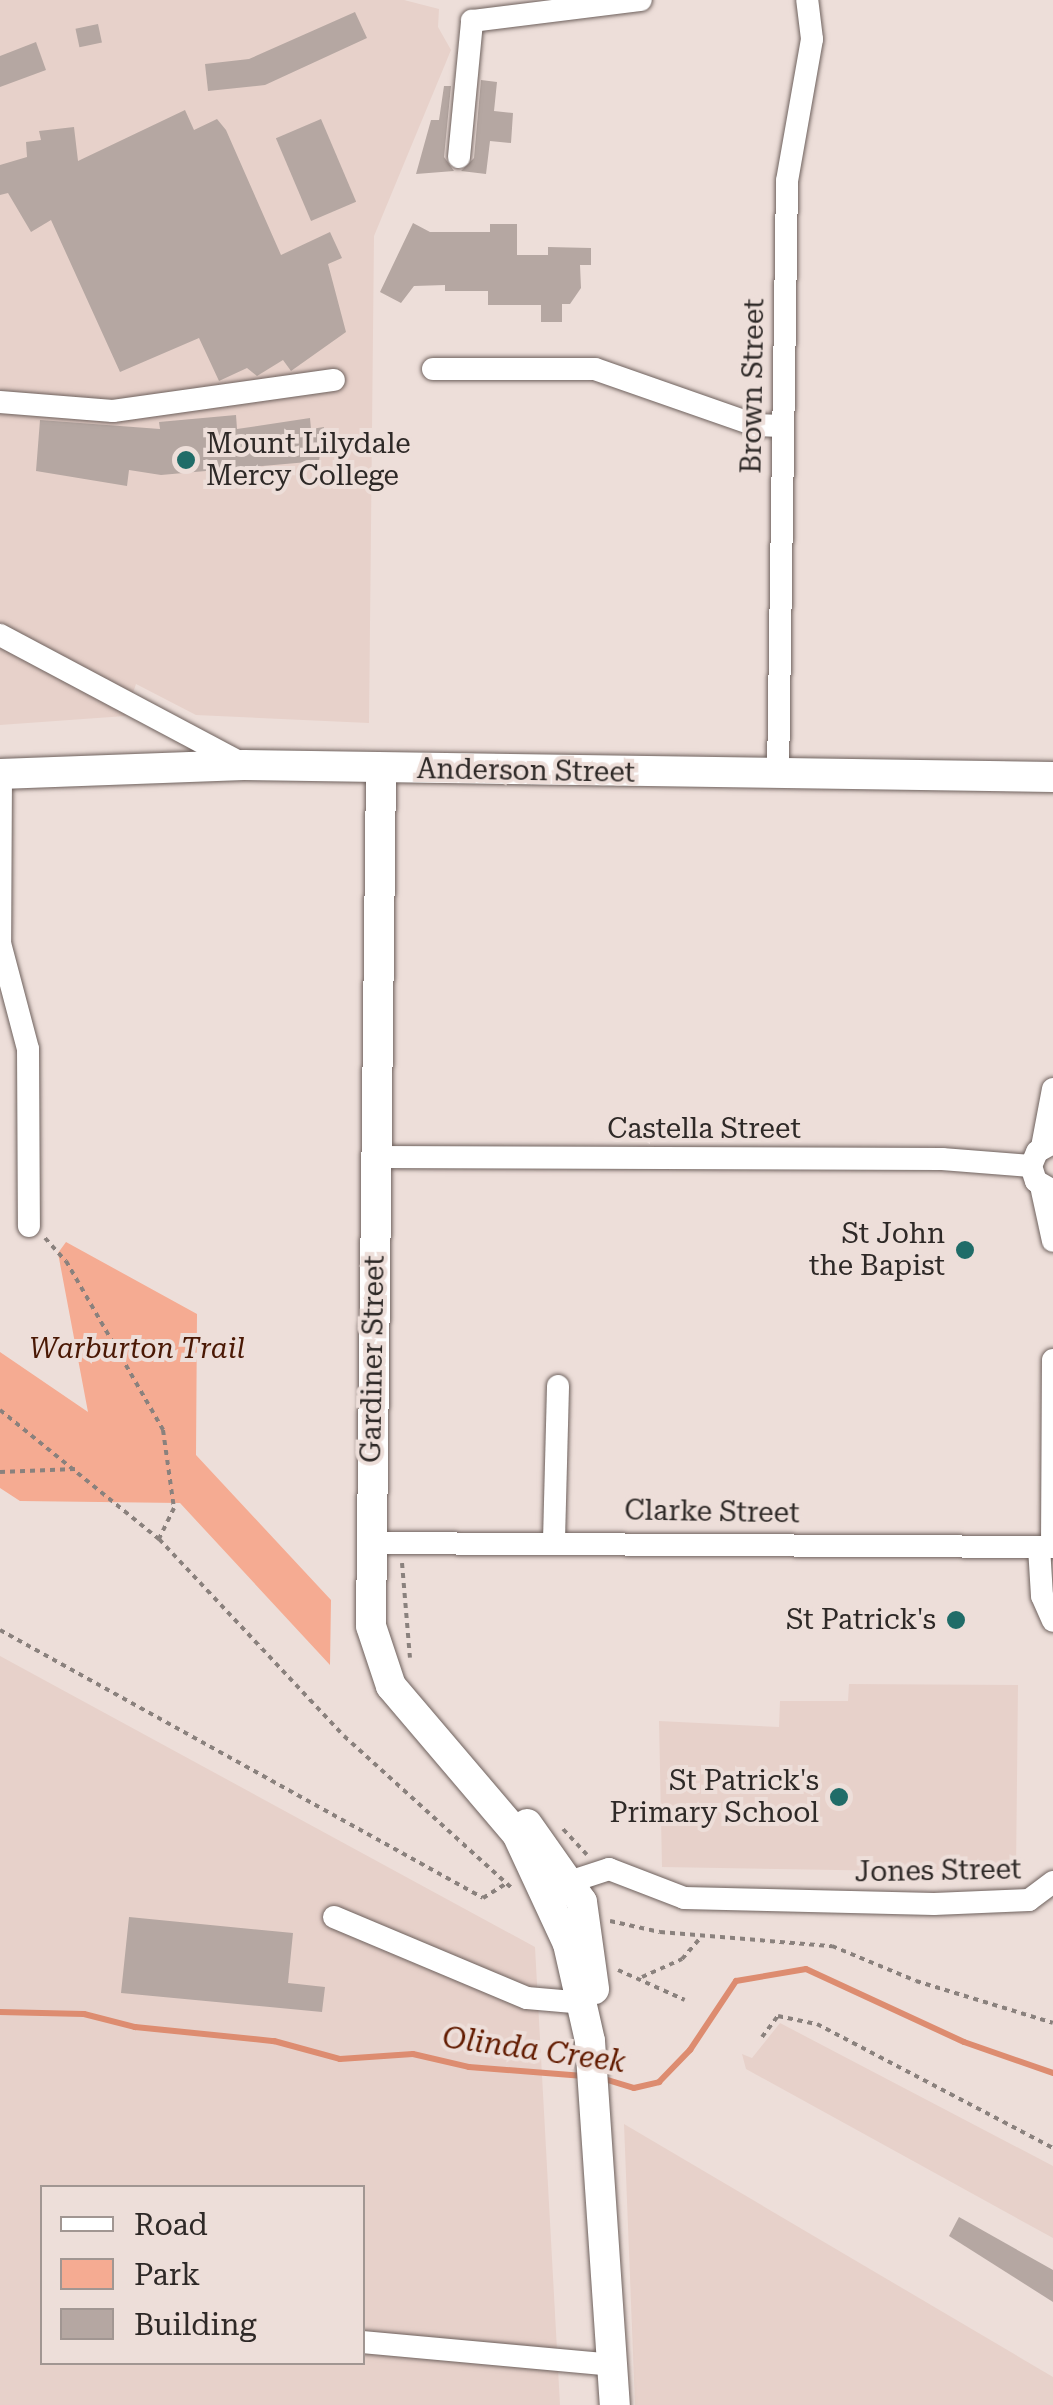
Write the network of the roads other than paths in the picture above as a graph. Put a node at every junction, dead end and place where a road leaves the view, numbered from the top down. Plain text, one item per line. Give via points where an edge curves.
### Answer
1 (642, 0) edge
2 (807, 0) edge
3 (458, 157) dead end
4 (432, 368) dead end
5 (334, 380) dead end
6 (0, 402) edge
7 (782, 426) junction
8 (0, 635) edge
9 (244, 765) junction
10 (381, 769) junction
11 (0, 774) edge
12 (778, 775) junction
13 (1053, 776) edge
14 (1053, 1089) edge
15 (376, 1157) junction
16 (1044, 1167) edge
17 (30, 1226) road end
18 (1053, 1241) edge
19 (1053, 1360) edge
20 (558, 1386) dead end
21 (554, 1540) junction
22 (370, 1544) junction
23 (1048, 1547) edge
24 (1053, 1621) edge
25 (1053, 1882) edge
26 (559, 1884) junction
27 (334, 1917) dead end
28 (584, 2003) junction
29 (590, 2042) junction
30 (365, 2342) edge
31 (604, 2365) junction
32 (596, 2405) edge
33 (615, 2405) edge

1 - 3 street via 472,22
2 - 7 street, Brown Street via 812,39 787,181
4 - 7 street via 595,369 755,425
5 - 6 street via 113,411
7 - 12 street, Brown Street
8 - 9 street
9 - 10 main road, Anderson Street
9 - 11 main road, Anderson Street
10 - 12 main road, Anderson Street
10 - 15 main road, Gardiner Street
11 - 17 street via 0,943 28,1049
12 - 13 main road, Anderson Street
14 - 16 street
15 - 16 street, Castella Street via 942,1160
15 - 22 main road, Gardiner Street
16 - 18 street
19 - 23 street
20 - 21 street
21 - 22 street, Clarke Street
21 - 23 street, Clarke Street
22 - 26 main road, Gardiner Street via 372,1626 386,1676 478,1785 529,1826
23 - 24 street via 1042,1596
25 - 26 street, Jones Street via 1029,1900 684,1898 609,1870
26 - 28 main road
26 - 29 main road via 588,1926 594,1981
27 - 28 street via 527,1998
28 - 29 main road
29 - 31 main road via 596,2172 607,2225
30 - 31 street
31 - 32 main road
31 - 33 main road

